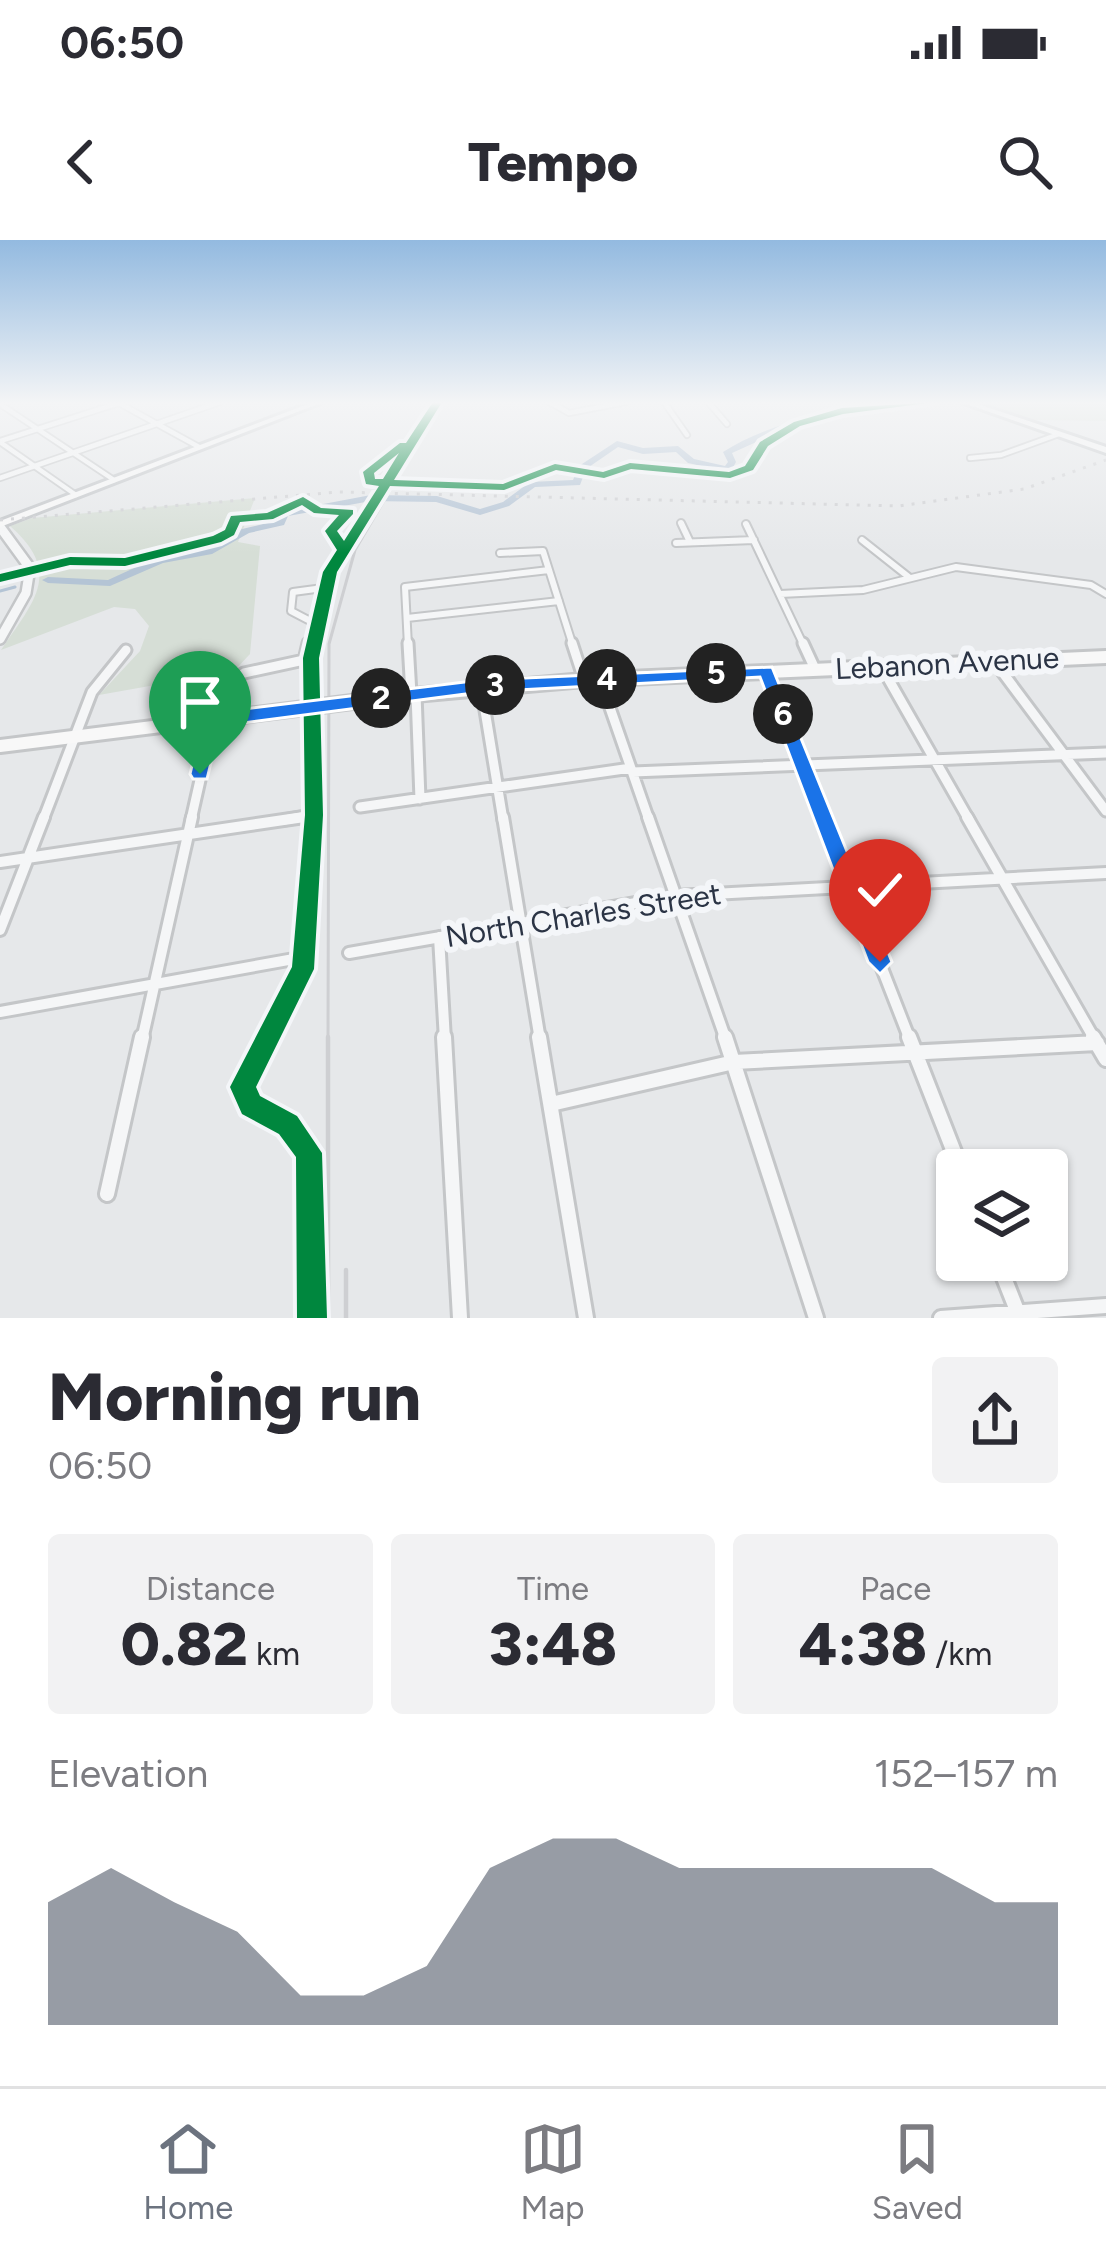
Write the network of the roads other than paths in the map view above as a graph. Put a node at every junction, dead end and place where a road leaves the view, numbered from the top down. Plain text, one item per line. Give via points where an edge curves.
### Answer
1 (15, 452) edge
2 (189, 452) edge
3 (1008, 452) edge
4 (73, 453) joint
5 (970, 458) dead end
6 (34, 466) junction
7 (0, 478) edge
8 (114, 481) junction
9 (76, 495) junction
10 (681, 523) dead end
11 (746, 524) dead end
12 (0, 526) edge
13 (754, 540) junction
14 (862, 540) dead end
15 (690, 542) junction
16 (676, 543) dead end
17 (500, 553) dead end
18 (1090, 570) dead end
19 (549, 571) junction
20 (910, 578) junction
21 (1091, 585) junction
22 (781, 594) junction
23 (1106, 594) edge
24 (559, 601) junction
25 (407, 618) junction
26 (313, 620) junction
27 (0, 640) edge
28 (125, 650) dead end
29 (1106, 657) edge
30 (994, 661) junction
31 (881, 666) junction
32 (815, 669) junction
33 (766, 671) junction
34 (600, 679) junction
35 (584, 680) junction
36 (481, 686) junction
37 (413, 694) junction
38 (212, 720) junction
39 (77, 737) junction
40 (0, 746) edge
41 (1106, 753) edge
42 (1065, 756) junction
43 (934, 759) junction
44 (803, 765) junction
45 (632, 770) junction
46 (498, 787) junction
47 (419, 799) junction
48 (360, 807) dead end
49 (1106, 811) edge
50 (314, 815) dead end
51 (186, 834) junction
52 (28, 857) junction
53 (0, 862) edge
54 (1106, 873) edge
55 (1002, 878) junction
56 (850, 886) junction
57 (676, 896) junction
58 (520, 923) junction
59 (0, 930) edge
60 (439, 937) junction
61 (350, 953) dead end
62 (304, 957) dead end
63 (155, 985) junction
64 (0, 1012) edge
65 (1097, 1043) junction
66 (915, 1052) junction
67 (1106, 1059) edge
68 (734, 1063) junction
69 (551, 1104) junction
70 (954, 1149) edge
71 (107, 1194) dead end
72 (1005, 1281) edge
73 (1106, 1306) edge
74 (1018, 1315) edge
75 (460, 1318) edge
76 (586, 1318) edge
77 (816, 1318) edge
78 (941, 1318) edge

1 - 6 street
2 - 8 main road
3 - 5 street
4 - 6 street
4 - 8 street
6 - 7 street
6 - 9 street
8 - 9 main road
9 - 12 main road
10 - 15 street
11 - 13 street
12 - 27 street via 33,568
13 - 15 street
13 - 22 street
14 - 20 street
15 - 16 street
17 - 19 street via 538,548
18 - 21 street
19 - 24 street
19 - 25 street via 405,586
20 - 21 street via 956,567
20 - 22 street via 863,590
21 - 23 street
22 - 32 street
24 - 25 street
24 - 35 street
25 - 37 street
26 - 26 street via 323,588 293,592 291,610
26 - 38 street via 304,660 231,679
28 - 39 street via 92,692
29 - 30 main road, Lebanon Avenue
30 - 31 main road, Lebanon Avenue
30 - 42 street
31 - 32 main road, Lebanon Avenue
31 - 43 street
32 - 33 main road, Lebanon Avenue
33 - 34 main road, Lebanon Avenue
33 - 44 street
34 - 35 main road, Lebanon Avenue
34 - 45 street
35 - 36 main road, Lebanon Avenue
36 - 37 main road, Lebanon Avenue
36 - 46 street
37 - 38 main road, Lebanon Avenue, bridge
37 - 47 street
38 - 39 main road, Lebanon Avenue
38 - 51 street
39 - 40 main road, Lebanon Avenue
39 - 52 street
41 - 42 street
42 - 43 street
42 - 49 street
43 - 44 street
43 - 55 street
44 - 45 street
44 - 56 street
45 - 46 street
45 - 57 street
46 - 47 street
46 - 58 street
47 - 48 street
50 - 51 street
51 - 52 street
51 - 63 street
52 - 53 street
52 - 59 street
54 - 55 street, North Charles Street
55 - 56 street, North Charles Street
55 - 65 street
56 - 57 street, North Charles Street
56 - 66 street
57 - 58 street, North Charles Street
57 - 68 street
58 - 60 street, North Charles Street
58 - 69 street
60 - 61 street, North Charles Street
60 - 75 street
62 - 63 street
63 - 64 street
63 - 71 street
65 - 66 street
65 - 67 street
66 - 68 street
66 - 70 street
68 - 69 street
68 - 77 street
69 - 76 street
72 - 74 street
73 - 74 street
74 - 78 street

